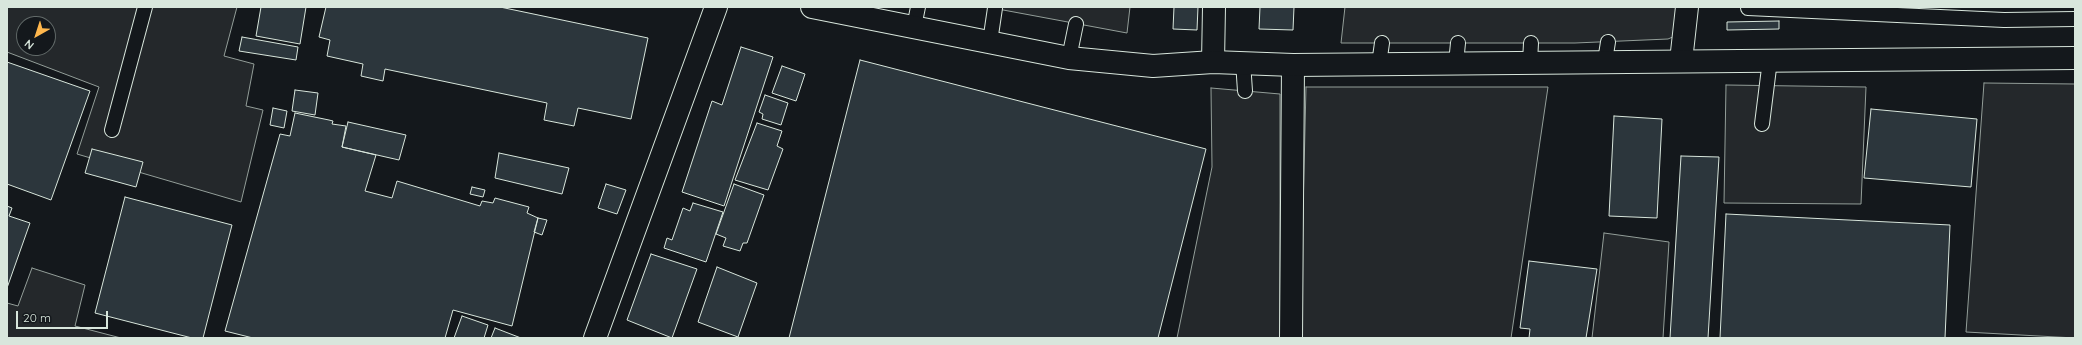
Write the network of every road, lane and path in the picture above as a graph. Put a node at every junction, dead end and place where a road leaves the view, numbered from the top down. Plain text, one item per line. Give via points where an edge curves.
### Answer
1 (145, 7) edge
2 (716, 7) edge
3 (812, 7) edge
4 (1214, 7) edge
5 (1687, 7) edge
6 (995, 8) dead end
7 (1748, 8) edge
8 (841, 10) edge
9 (916, 17) edge
10 (2075, 19) edge
11 (1076, 24) dead end
12 (990, 42) junction
13 (1069, 58) junction
14 (2075, 58) edge
15 (1681, 60) junction
16 (1770, 60) junction
17 (1213, 62) junction
18 (1243, 62) junction
19 (1293, 65) junction
20 (1245, 91) dead end
21 (1762, 124) dead end
22 (112, 130) dead end
23 (595, 338) edge
24 (1291, 338) edge

1 - 22 lane
2 - 23 street
3 - 8 street
4 - 17 street
5 - 15 street
6 - 12 lane
7 - 10 lane via 2004,20
8 - 9 street
9 - 12 street
11 - 13 lane
12 - 13 street
13 - 17 street via 1153,66
14 - 16 street
15 - 16 street
15 - 19 street via 1606,51 1380,53
16 - 21 lane
17 - 18 street
18 - 19 street
18 - 20 lane
19 - 24 street

